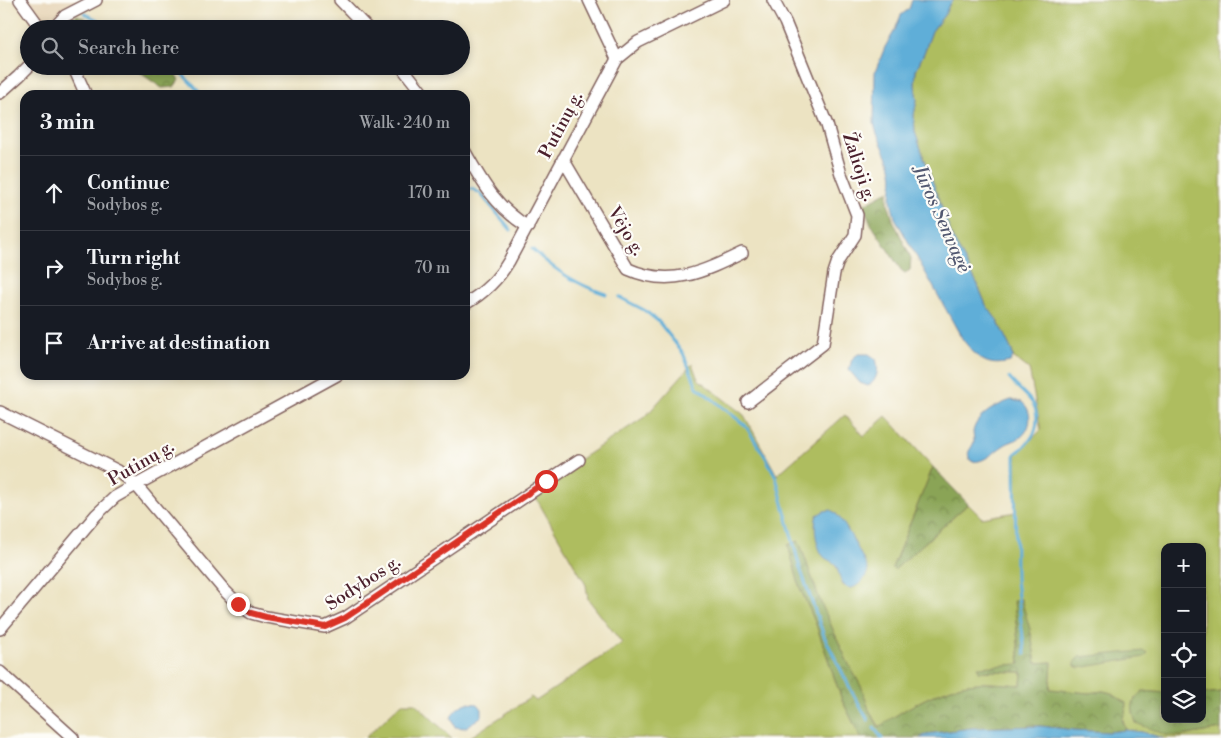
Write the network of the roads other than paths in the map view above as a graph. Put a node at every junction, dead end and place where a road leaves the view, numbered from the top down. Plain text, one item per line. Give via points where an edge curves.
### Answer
1 (20, 0) edge
2 (96, 0) edge
3 (340, 0) edge
4 (589, 0) edge
5 (724, 0) edge
6 (773, 0) edge
7 (34, 20) edge
8 (61, 20) edge
9 (359, 20) edge
10 (617, 59) junction
11 (21, 75) edge
12 (76, 75) edge
13 (408, 75) edge
14 (84, 90) edge
15 (420, 90) edge
16 (0, 93) edge
17 (563, 159) junction
18 (470, 160) edge
19 (528, 227) junction
20 (742, 253) dead end
21 (470, 301) edge
22 (328, 380) edge
23 (748, 402) dead end
24 (0, 412) edge
25 (579, 460) dead end
26 (136, 486) junction
27 (0, 629) edge
28 (0, 672) edge
29 (73, 738) edge

1 - 7 street
2 - 8 street
3 - 9 street
4 - 10 street
5 - 10 street, Putinų g. via 638,42
6 - 23 street, Žalioji g. via 827,125 857,215 855,235 834,273 823,344
10 - 17 street, Putinų g.
11 - 16 street
12 - 14 street
13 - 15 street
17 - 19 street, Putinų g.
17 - 20 street, Vėjo g. via 628,269 642,276 683,277
18 - 19 street via 497,202
19 - 21 street, Putinų g. via 500,276
22 - 26 street, Putinų g.
24 - 26 street, Sodybos g. via 118,471
25 - 26 street, Sodybos g. via 345,618 325,627 266,617 251,613 238,604
26 - 27 street, Putinų g. via 115,497 96,515
28 - 29 street

